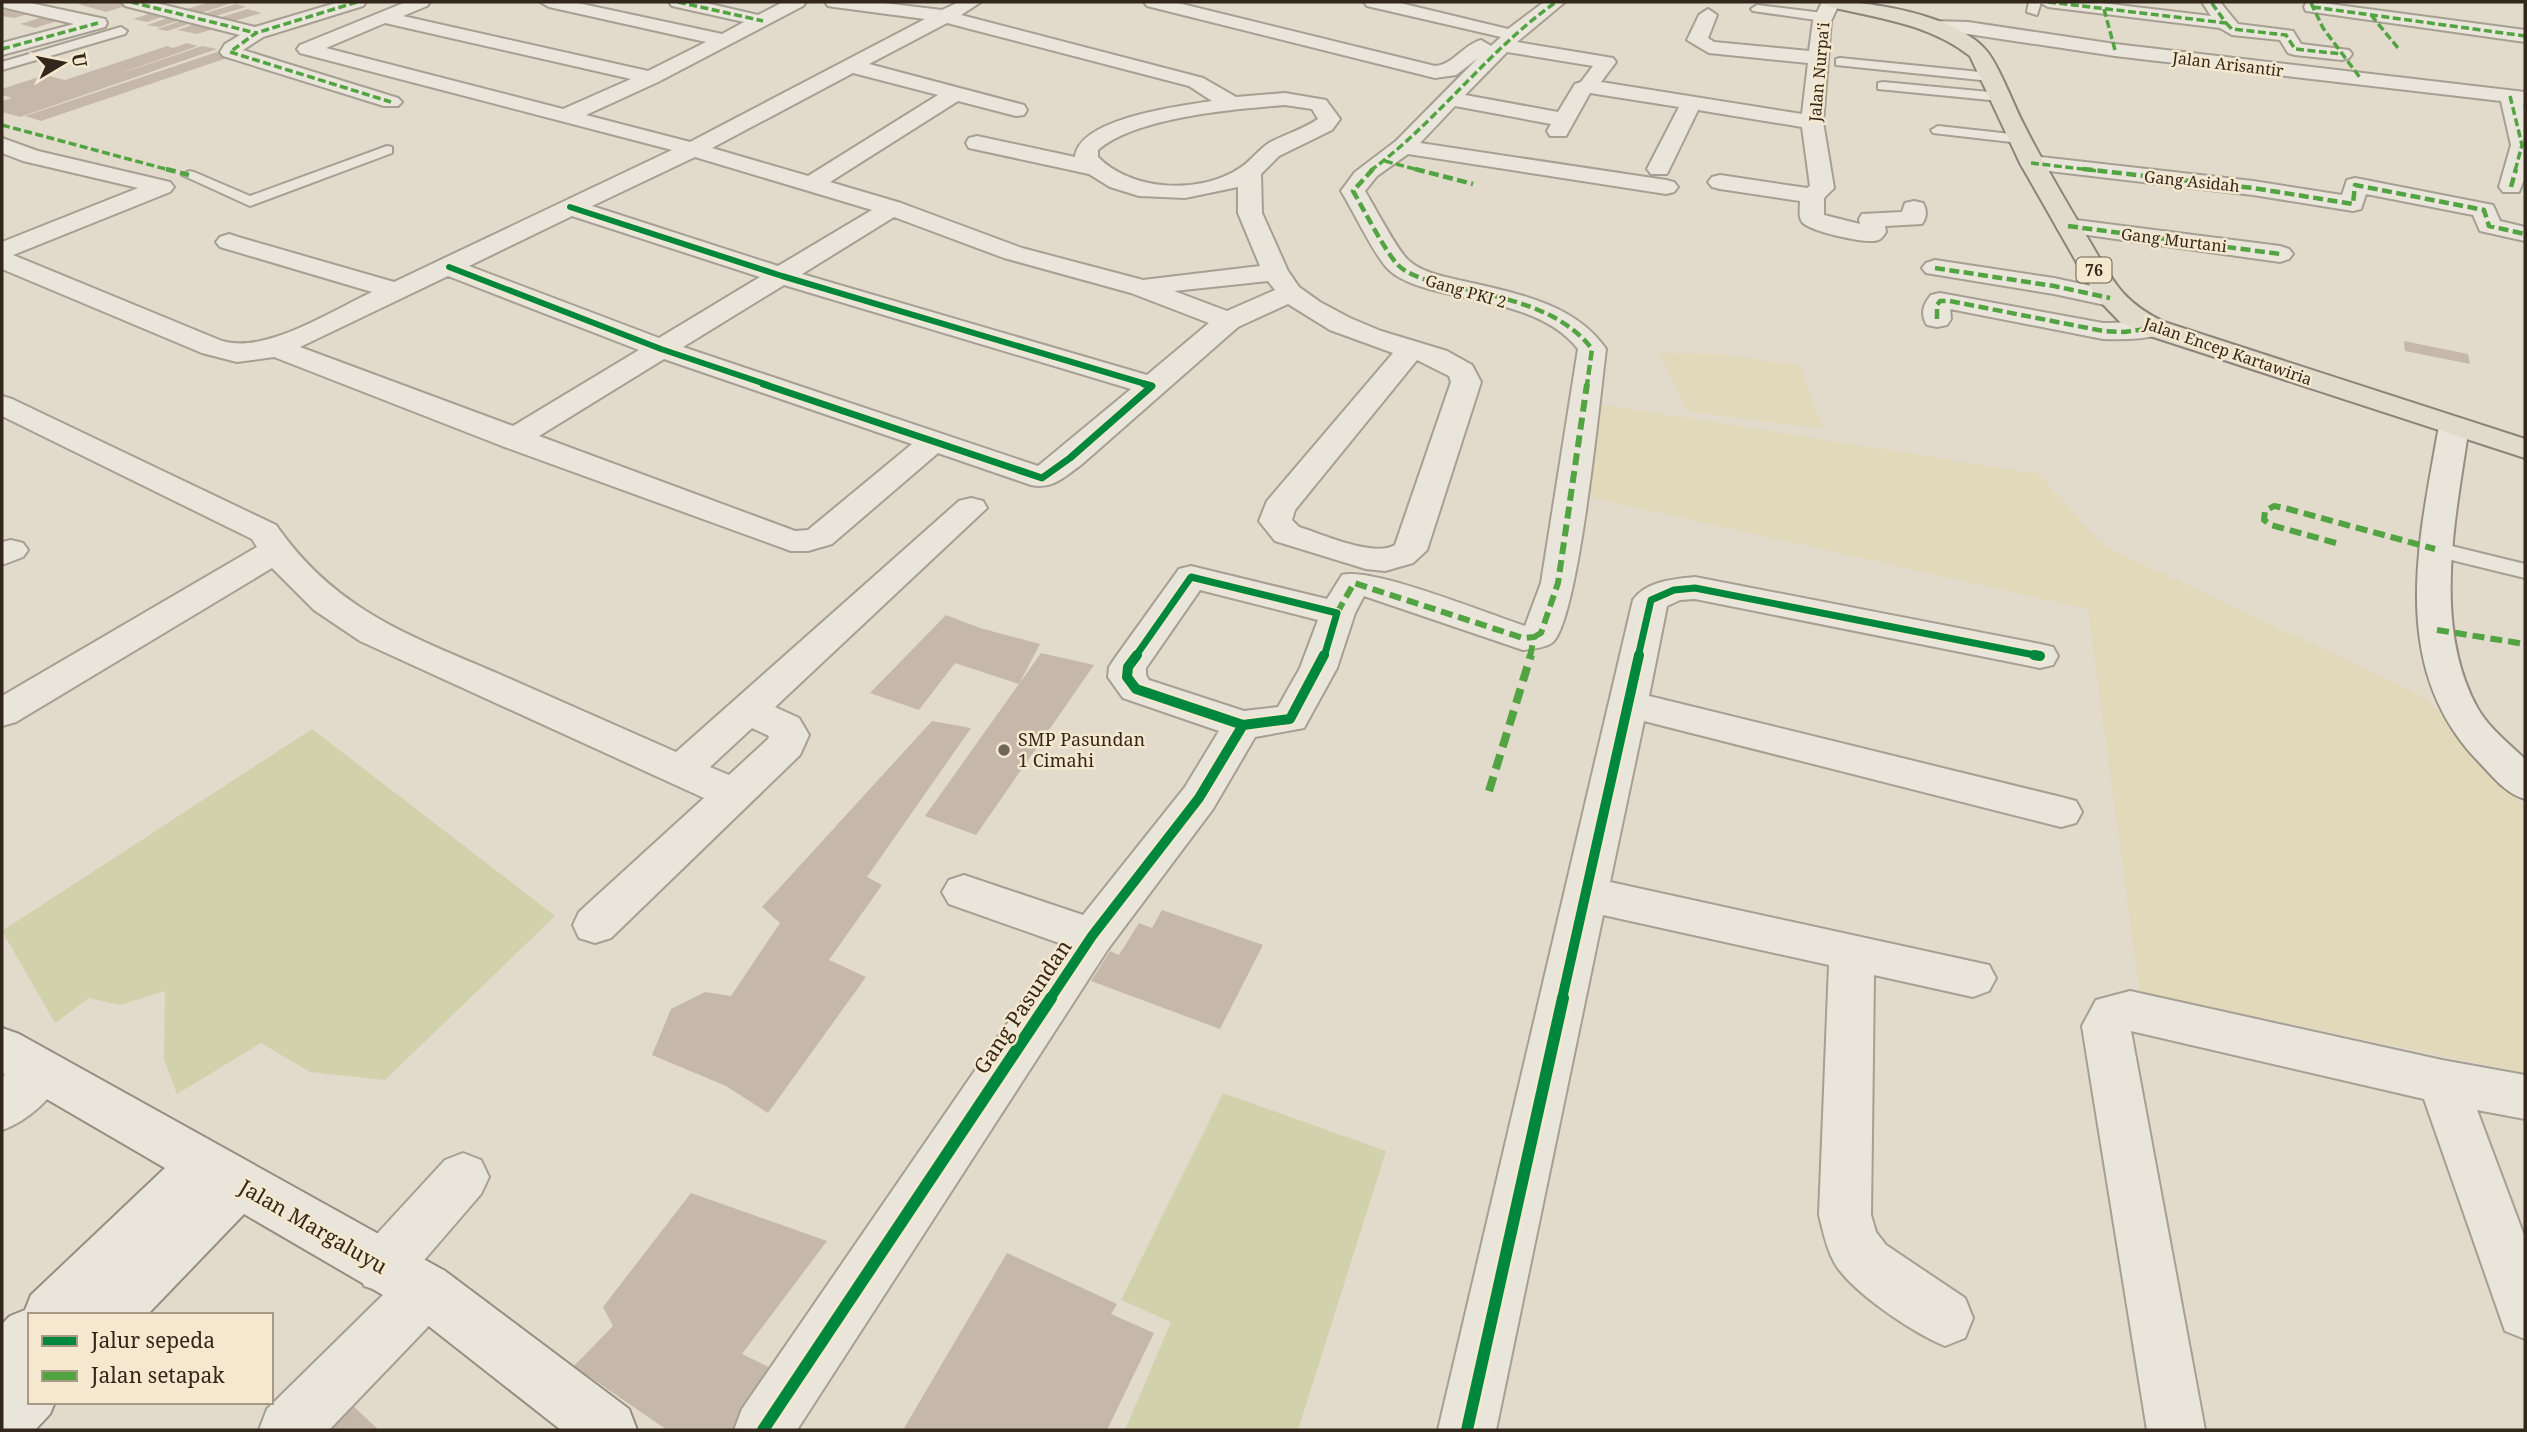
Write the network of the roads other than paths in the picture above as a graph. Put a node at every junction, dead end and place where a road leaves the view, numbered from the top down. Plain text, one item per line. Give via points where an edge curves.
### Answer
1 (131, 2) edge
2 (357, 2) edge
3 (421, 2) edge
4 (549, 2) edge
5 (678, 2) edge
6 (797, 2) edge
7 (834, 2) edge
8 (972, 2) edge
9 (1153, 2) edge
10 (1373, 2) edge
11 (1538, 2) edge
12 (1556, 2) edge
13 (2211, 2) edge
14 (7, 4) edge
15 (2047, 4) edge
16 (2311, 5) edge
17 (1829, 7) edge
18 (1757, 9) dead end
19 (2104, 9) junction
20 (1708, 15) dead end
21 (2371, 15) junction
22 (942, 16) junction
23 (382, 17) junction
24 (1932, 19) junction
25 (763, 21) junction
26 (98, 23) junction
27 (2226, 23) junction
28 (256, 33) junction
29 (2525, 36) edge
30 (1500, 38) junction
31 (725, 40) junction
32 (2398, 48) dead end
33 (2, 49) edge
34 (2115, 50) junction
35 (2342, 54) junction
36 (1818, 58) junction
37 (1840, 62) dead end
38 (2, 66) edge
39 (852, 66) junction
40 (651, 78) junction
41 (2361, 79) junction
42 (1196, 82) junction
43 (1588, 86) junction
44 (1883, 86) dead end
45 (953, 95) junction
46 (2518, 97) edge
47 (1448, 98) junction
48 (391, 102) dead end
49 (1231, 103) junction
50 (1691, 103) junction
51 (1016, 110) dead end
52 (2004, 111) junction
53 (1189, 112) junction
54 (565, 116) junction
55 (1812, 121) junction
56 (2, 125) edge
57 (1938, 130) dead end
58 (977, 144) dead end
59 (2, 145) edge
60 (693, 149) junction
61 (387, 150) dead end
62 (1394, 154) junction
63 (2031, 163) junction
64 (1093, 168) junction
65 (1249, 173) junction
66 (189, 175) joint
67 (1720, 182) dead end
68 (811, 184) junction
69 (1473, 184) dead end
70 (2511, 187) dead end
71 (1183, 191) junction
72 (1812, 196) junction
73 (570, 207) junction
74 (892, 208) junction
75 (1914, 208) dead end
76 (1250, 213) junction
77 (2068, 226) junction
78 (2525, 234) edge
79 (229, 242) dead end
80 (2, 251) edge
81 (2280, 254) dead end
82 (2, 260) edge
83 (449, 267) junction
84 (1935, 268) dead end
85 (782, 276) junction
86 (1282, 283) junction
87 (1140, 287) junction
88 (393, 290) junction
89 (2110, 298) junction
90 (1937, 319) dead end
91 (1228, 321) junction
92 (2154, 328) junction
93 (276, 348) junction
94 (661, 349) junction
95 (1410, 350) junction
96 (1153, 386) junction
97 (2, 405) edge
98 (37, 420) junction
99 (2454, 426) junction
100 (2, 436) edge
101 (513, 439) junction
102 (934, 441) junction
103 (2525, 449) edge
104 (971, 508) dead end
105 (2435, 549) junction
106 (275, 551) junction
107 (2525, 571) edge
108 (1346, 597) junction
109 (2040, 656) dead end
110 (1629, 704) junction
111 (749, 710) junction
112 (2, 713) edge
113 (1243, 724) junction
114 (680, 771) junction
115 (2525, 784) edge
116 (733, 793) junction
117 (2061, 812) dead end
118 (964, 892) dead end
119 (1584, 894) junction
120 (596, 925) dead end
121 (1092, 936) junction
122 (1852, 952) junction
123 (1973, 978) dead end
124 (22, 1061) edge
125 (2442, 1082) junction
126 (2525, 1097) edge
127 (2, 1108) edge
128 (221, 1174) junction
129 (463, 1177) dead end
130 (405, 1279) junction
131 (2525, 1311) edge
132 (53, 1313) edge
133 (110, 1313) edge
134 (1945, 1318) dead end
135 (28, 1338) edge
136 (2, 1364) edge
137 (28, 1396) edge
138 (2, 1422) edge
139 (288, 1430) edge
140 (608, 1430) edge
141 (763, 1430) edge
142 (1467, 1430) edge
143 (2176, 1430) edge

1 - 28 street
2 - 28 street
3 - 23 street
4 - 31 street
5 - 25 street
6 - 25 street
7 - 22 street
8 - 22 street
9 - 30 street via 1435,72 1449,71
10 - 30 street
11 - 30 street
12 - 30 street, Gang PKI 2
13 - 27 street
14 - 26 street
15 - 19 street
16 - 21 street
16 - 35 street
17 - 18 lane
17 - 24 main road, Jalan Encep Kartawiria / 76
17 - 36 street, Jalan Nurpa'i
19 - 27 street
19 - 34 street
20 - 36 street via 1697,40 1700,44
21 - 29 street
21 - 32 street
22 - 39 street
22 - 42 street
23 - 40 street
23 - 54 street via 307,49
24 - 34 street, Jalan Arisantir
24 - 52 main road, Jalan Encep Kartawiria / 76 via 1978,53
25 - 31 street
26 - 33 street
26 - 38 lane via 126,33
27 - 35 street via 2232,29 2286,35 2295,49
28 - 48 street via 230,52
30 - 43 street via 1606,62
30 - 47 street, Gang PKI 2
31 - 40 street
34 - 41 street, Jalan Arisantir
35 - 41 street
36 - 55 street, Jalan Nurpa'i
37 - 52 lane
39 - 45 street
39 - 60 street
40 - 54 street
41 - 46 street, Jalan Arisantir
42 - 49 street
42 - 53 street
43 - 47 street via 1582,88 1560,126
43 - 50 street
44 - 52 lane
45 - 51 street
45 - 68 street
46 - 70 street via 2522,145
47 - 62 street, Gang PKI 2
49 - 53 street
49 - 65 street via 1303,100 1319,104 1329,119 1272,150
50 - 55 street
50 - 62 street via 1663,178
52 - 57 lane
52 - 63 main road, Jalan Encep Kartawiria / 76
53 - 64 street via 1129,125 1099,137 1088,147 1086,158
54 - 60 street
55 - 72 street, Jalan Nurpa'i via 1822,188
56 - 66 street
58 - 64 street
59 - 80 street via 162,187
60 - 68 street
60 - 73 street
61 - 66 lane via 250,201
62 - 69 street
62 - 108 street, Gang PKI 2 via 1358,180 1353,191 1398,265 1426,281 1555,314 1581,333 1592,349 1558,583 1541,633 1523,638 1382,590
63 - 77 main road, Jalan Encep Kartawiria / 76
63 - 78 street, Gang Asidah via 2353,204 2355,185 2484,210 2489,226
64 - 71 street via 1142,190
65 - 71 street via 1226,183
65 - 76 street
67 - 72 street
68 - 74 street
71 - 76 street via 1215,197
72 - 75 street, Jalan Nurpa'i via 1815,221 1871,234 1871,219 1908,221 1913,219
73 - 83 street
73 - 85 street
74 - 85 street
74 - 87 street via 1013,253
76 - 86 street
77 - 81 street, Gang Murtani
77 - 89 main road, Jalan Encep Kartawiria / 76
79 - 88 street
82 - 93 street via 235,355
83 - 88 street
83 - 94 street
84 - 89 street
85 - 94 street
85 - 96 street
86 - 87 street
86 - 91 street
86 - 95 street via 1310,308 1340,324
87 - 91 street
88 - 93 street
89 - 92 main road, Jalan Encep Kartawiria / 76 via 2130,316
90 - 92 street via 1937,305 1950,301 2103,331
91 - 96 street
92 - 99 main road, Jalan Encep Kartawiria / 76
93 - 101 street
94 - 101 street
94 - 102 street
95 - 95 street via 1437,357 1462,371 1466,382 1410,550 1385,561 1366,559 1287,534 1275,521 1279,509
96 - 102 street via 1042,478
97 - 98 street
98 - 100 street
98 - 106 street via 264,532
99 - 103 main road, Jalan Encep Kartawiria / 76
99 - 105 street
101 - 102 street via 791,541 820,537
104 - 111 street
105 - 107 lane
105 - 115 street via 2438,643 2446,686 2463,716
106 - 112 street
106 - 114 street via 333,609 373,633
108 - 113 street via 1331,639 1290,719
108 - 113 street via 1191,577 1128,667 1126,677 1136,689
109 - 110 street via 1695,588 1674,590 1651,600
110 - 117 street
110 - 119 street
111 - 114 street
111 - 116 street via 785,728 789,735 786,745
113 - 121 street, Gang Pasundan via 1199,798
114 - 116 street
116 - 120 street
118 - 121 street
119 - 122 street
119 - 142 street
121 - 141 street, Gang Pasundan
122 - 123 street
122 - 134 street via 1845,1215 1853,1244 1867,1265
124 - 127 street
124 - 128 street, Jalan Margaluyu
125 - 126 street
125 - 131 street
125 - 143 street via 2130,1010 2113,1014 2106,1026
128 - 130 street, Jalan Margaluyu
128 - 132 street
128 - 133 street
129 - 130 street
130 - 139 street
130 - 140 street, Jalan Margaluyu
135 - 136 street
137 - 138 street

